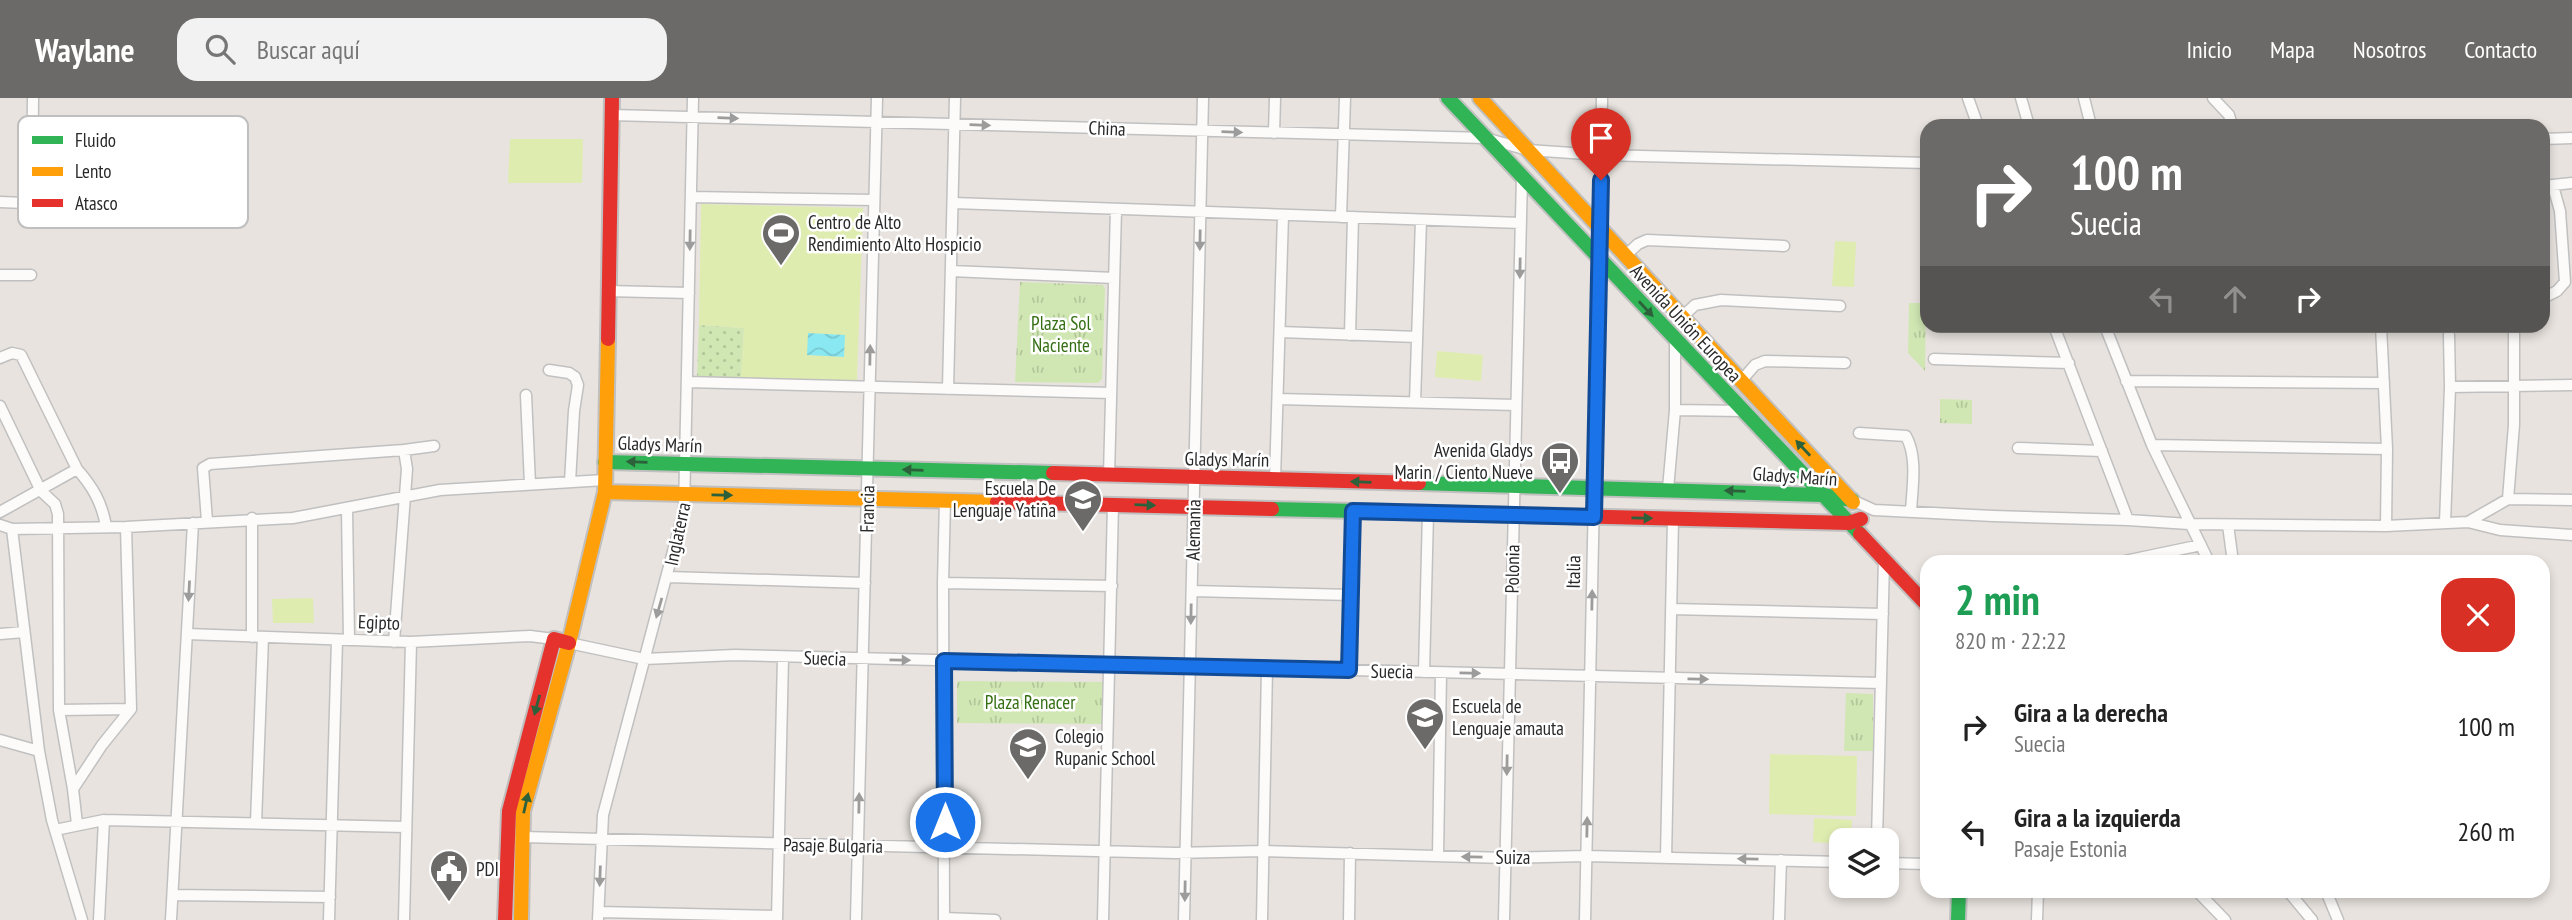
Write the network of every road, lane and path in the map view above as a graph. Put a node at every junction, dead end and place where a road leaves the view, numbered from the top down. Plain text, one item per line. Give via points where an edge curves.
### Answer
1 (33, 98) edge
2 (612, 98) edge
3 (693, 98) edge
4 (877, 98) edge
5 (955, 98) edge
6 (1203, 98) edge
7 (1275, 98) edge
8 (1345, 98) edge
9 (1448, 98) edge
10 (1480, 98) edge
11 (1602, 98) edge
12 (1968, 98) edge
13 (2021, 98) edge
14 (2084, 98) edge
15 (2213, 98) edge
16 (611, 115) junction
17 (33, 116) edge
18 (693, 117) junction
19 (1976, 119) edge
20 (2027, 119) edge
21 (2089, 119) edge
22 (2230, 119) edge
23 (876, 122) junction
24 (954, 124) junction
25 (1202, 131) junction
26 (1274, 133) junction
27 (1344, 135) junction
28 (1485, 138) junction
29 (2572, 138) edge
30 (2550, 139) edge
31 (1528, 150) junction
32 (1601, 155) junction
33 (1920, 163) edge
34 (1522, 176) junction
35 (2572, 183) edge
36 (2550, 186) edge
37 (2550, 190) edge
38 (691, 197) junction
39 (874, 200) junction
40 (18, 201) edge
41 (0, 202) edge
42 (953, 203) junction
43 (1116, 209) junction
44 (1200, 212) junction
45 (1283, 215) junction
46 (1341, 217) junction
47 (1353, 217) junction
48 (1421, 220) junction
49 (1521, 223) junction
50 (1600, 230) junction
51 (1784, 246) dead end
52 (1626, 256) junction
53 (1599, 259) junction
54 (951, 271) junction
55 (0, 275) edge
56 (31, 275) dead end
57 (1114, 278) junction
58 (608, 291) junction
59 (689, 293) junction
60 (2550, 294) edge
61 (1840, 306) dead end
62 (1682, 317) junction
63 (1280, 332) junction
64 (2057, 333) edge
65 (2108, 333) edge
66 (2381, 333) edge
67 (2514, 333) edge
68 (1350, 335) junction
69 (2449, 335) dead end
70 (1417, 337) junction
71 (1675, 342) junction
72 (0, 358) edge
73 (1934, 359) dead end
74 (1845, 363) dead end
75 (2069, 363) junction
76 (549, 370) dead end
77 (1741, 381) junction
78 (2126, 381) junction
79 (687, 382) junction
80 (2384, 383) junction
81 (2572, 385) edge
82 (870, 387) junction
83 (2450, 387) junction
84 (2515, 387) junction
85 (948, 388) junction
86 (1111, 393) junction
87 (526, 395) dead end
88 (1278, 399) junction
89 (1415, 402) junction
90 (1516, 405) junction
91 (0, 407) edge
92 (1675, 410) junction
93 (1742, 411) junction
94 (1859, 433) dead end
95 (2152, 445) junction
96 (434, 446) dead end
97 (2018, 448) dead end
98 (2387, 449) junction
99 (404, 450) junction
100 (2102, 451) junction
101 (605, 461) junction
102 (686, 464) junction
103 (77, 469) junction
104 (868, 469) junction
105 (1109, 475) junction
106 (1194, 477) junction
107 (1275, 479) junction
108 (570, 482) junction
109 (530, 484) junction
110 (605, 486) junction
111 (1514, 486) junction
112 (1595, 488) junction
113 (1668, 489) junction
114 (41, 491) junction
115 (685, 494) junction
116 (1822, 495) junction
117 (404, 498) junction
118 (867, 498) junction
119 (2508, 499) junction
120 (945, 500) junction
121 (1852, 500) junction
122 (2572, 500) edge
123 (1114, 505) junction
124 (1194, 507) junction
125 (347, 509) junction
126 (1874, 510) junction
127 (1353, 511) junction
128 (0, 512) edge
129 (1911, 512) junction
130 (1428, 513) junction
131 (1514, 515) junction
132 (1594, 517) junction
133 (252, 519) junction
134 (1673, 519) junction
135 (2128, 520) junction
136 (207, 521) junction
137 (1855, 521) junction
138 (2468, 522) junction
139 (193, 523) junction
140 (2445, 523) junction
141 (2189, 524) junction
142 (0, 525) edge
143 (2228, 525) junction
144 (106, 526) junction
145 (2386, 526) junction
146 (57, 527) junction
147 (126, 527) junction
148 (12, 529) junction
149 (2572, 535) edge
150 (2201, 545) junction
151 (2153, 555) edge
152 (2206, 555) edge
153 (2233, 555) edge
154 (1884, 560) junction
155 (668, 577) junction
156 (865, 583) junction
157 (943, 583) junction
158 (1112, 586) junction
159 (1192, 591) junction
160 (1351, 595) junction
161 (1920, 598) edge
162 (1671, 609) junction
163 (1883, 614) junction
164 (24, 632) junction
165 (0, 634) edge
166 (187, 634) junction
167 (252, 636) junction
168 (264, 637) junction
169 (337, 640) junction
170 (349, 640) junction
171 (561, 641) junction
172 (394, 642) junction
173 (411, 642) junction
174 (783, 657) junction
175 (644, 659) junction
176 (863, 659) junction
177 (944, 661) junction
178 (1110, 665) junction
179 (1190, 667) junction
180 (1267, 668) junction
181 (1349, 670) junction
182 (1424, 672) junction
183 (1441, 673) junction
184 (1510, 674) junction
185 (1591, 676) junction
186 (1670, 678) junction
187 (1881, 683) junction
188 (131, 705) junction
189 (59, 710) junction
190 (0, 740) edge
191 (38, 751) junction
192 (74, 789) junction
193 (104, 820) junction
194 (177, 821) junction
195 (256, 823) junction
196 (77, 824) junction
197 (332, 825) junction
198 (406, 827) junction
199 (1877, 828) edge
200 (55, 830) junction
201 (522, 837) junction
202 (601, 839) junction
203 (778, 843) junction
204 (858, 845) junction
205 (946, 847) junction
206 (1105, 851) junction
207 (1264, 851) junction
208 (1186, 852) junction
209 (1350, 853) junction
210 (1438, 856) junction
211 (1587, 856) junction
212 (1505, 858) junction
213 (1666, 858) junction
214 (1781, 860) junction
215 (1829, 862) edge
216 (1899, 863) edge
217 (1920, 864) edge
218 (514, 887) junction
219 (173, 895) junction
220 (330, 897) junction
221 (1959, 898) edge
222 (2038, 898) edge
223 (2203, 898) edge
224 (2294, 898) edge
225 (2329, 898) edge
226 (598, 916) edge
227 (777, 918) edge
228 (944, 919) edge
229 (82, 920) edge
230 (99, 920) edge
231 (171, 920) edge
232 (329, 920) edge
233 (404, 920) edge
234 (505, 920) edge
235 (520, 920) edge
236 (856, 920) edge
237 (995, 920) edge
238 (1103, 920) edge
239 (1184, 920) edge
240 (1262, 920) edge
241 (1349, 920) edge
242 (1503, 920) edge
243 (1585, 920) edge
244 (1779, 920) edge
245 (1958, 920) edge
246 (2037, 920) edge
247 (2225, 920) edge
248 (2312, 920) edge
249 (2338, 920) edge

1 - 17 street
2 - 16 street
3 - 18 street, Inglaterra
4 - 23 street, Francia
5 - 24 street
6 - 25 street, Alemania
7 - 26 street
8 - 27 street
9 - 28 street, Avenida Unión Europea
10 - 31 street, Avenida Unión Europea
11 - 32 street, Italia
12 - 19 street
13 - 20 street
14 - 21 street
15 - 22 street
16 - 18 street, China
16 - 58 street
18 -> 23 street, China
18 - 38 street, Inglaterra
23 - 24 street, China
23 - 39 street, Francia
24 -> 25 street, China
24 - 42 street
25 -> 26 street, China
25 - 44 street, Alemania
26 - 27 street, China
27 - 28 street, China
27 - 46 street
28 - 31 street, China
28 - 34 street, Avenida Unión Europea
29 - 30 street
31 - 32 street, China
31 - 50 street, Avenida Unión Europea
32 - 33 street, China
32 - 50 street, Italia
34 - 49 street, Polonia
34 - 53 street, Avenida Unión Europea
35 - 36 street
37 - 60 street via 2560,211 2565,282
38 - 39 street
38 -> 59 street, Inglaterra
82 -> 39 street, Francia
40 - 41 street
42 - 43 street
42 - 54 street
43 - 44 street
43 - 57 street
44 - 45 street
44 -> 106 street, Alemania
45 - 46 street
45 - 63 street
46 - 47 street
47 - 48 street
47 - 68 street
48 - 49 street
48 - 70 street
49 -> 90 street, Polonia
50 - 52 street, Avenida Unión Europea
50 - 53 street, Italia
51 - 52 street via 1656,240 1638,244
52 - 62 street, Avenida Unión Europea
53 -> 71 street, Avenida Unión Europea
53 - 112 street, Italia
54 - 57 street
54 - 85 street
55 - 56 street
57 - 86 street
58 - 59 street
58 - 101 street
59 - 79 street, Inglaterra
61 - 62 street via 1721,300 1695,305
62 - 77 street, Avenida Unión Europea
63 - 68 street
63 - 88 street
64 - 75 street
65 - 78 street
66 - 80 street
67 - 84 street
68 - 70 street
69 - 83 street
70 - 89 street
71 - 92 street
71 - 93 street, Avenida Unión Europea
72 - 103 street via 22,355
73 - 75 street
74 - 77 street via 1765,361
75 - 100 street
76 - 108 street via 569,373 578,385
121 -> 77 street, Avenida Unión Europea
78 - 80 street
78 - 95 street
79 - 82 street
79 - 102 street, Inglaterra
80 - 98 street
81 - 84 street
82 - 85 street
82 - 104 street, Francia
83 - 84 street
83 - 140 street
84 - 119 street
85 - 86 street
86 - 105 street
87 - 109 street
88 - 89 street
88 - 107 street
89 - 90 street
90 - 111 street, Polonia
91 - 114 street
92 - 93 street
92 - 113 street
93 - 116 street, Avenida Unión Europea
94 - 129 street via 1906,436 1913,456
95 - 98 street
95 - 141 street
96 - 99 street
97 - 100 street
98 - 145 street
99 - 117 street
99 - 136 street via 210,464 203,468 202,477
100 - 135 street
102 -> 101 street, Gladys Marín
101 - 110 street
102 - 104 street, Gladys Marín
102 - 115 street, Inglaterra
103 - 114 street
103 - 144 street via 95,491
105 -> 104 street, Gladys Marín
104 - 118 street, Francia
105 - 106 street, Gladys Marín
106 - 107 street, Gladys Marín
106 - 124 street, Alemania
111 -> 107 street, Gladys Marín
108 - 109 street
108 - 110 street
109 - 117 street via 440,490
110 - 115 street
110 - 171 street
111 - 112 street, Gladys Marín
111 - 131 street, Polonia
112 - 113 street, Gladys Marín
112 - 132 street, Italia
116 -> 113 street, Gladys Marín
114 - 128 street
114 - 146 street via 55,504
115 -> 118 street
115 - 155 street, Inglaterra via 683,522
116 - 121 street, Gladys Marín
116 - 137 street, Avenida Unión Europea
117 - 125 street
117 - 172 street
118 - 120 street
118 - 156 street, Francia
119 - 122 street
119 - 138 street
120 - 123 street
120 - 157 street
121 - 126 street, Gladys Marín
121 - 137 street, Avenida Unión Europea
123 -> 124 street
123 - 158 street
124 - 127 street
124 - 159 street, Alemania
125 - 133 street
125 - 170 street
126 - 129 street
126 - 137 street
127 - 130 street
127 - 160 street
129 - 135 street
130 - 131 street
130 - 182 street
131 - 132 street
131 - 184 street, Polonia
132 -> 134 street
185 -> 132 street, Italia
133 - 136 street
133 - 167 street
134 - 137 street
134 - 162 street
135 - 141 street
136 - 139 street
137 - 154 street, Avenida Unión Europea
138 - 140 street
138 - 149 street via 2500,530
139 - 147 street
139 -> 166 street
140 - 145 street
141 - 143 street
141 - 150 street
142 - 148 street
143 - 145 street
143 - 153 street
144 - 146 street
144 - 147 street
146 - 148 street
146 - 189 street
147 - 188 street
148 - 164 street
150 - 151 street
150 - 152 street
154 - 161 street, Avenida Unión Europea
154 - 163 street
155 - 156 street
155 -> 175 street, Inglaterra
156 - 176 street, Francia
157 - 158 street
157 - 177 street
158 - 178 street
159 - 160 street
159 -> 179 street, Alemania
160 - 181 street
162 - 163 street
162 - 186 street
163 - 187 street
164 - 165 street
164 - 191 street
166 - 167 street, Egipto
166 - 194 street
167 - 168 street, Egipto
168 - 169 street, Egipto
168 - 195 street
169 - 170 street, Egipto
169 - 197 street
170 - 172 street, Egipto
171 - 173 street, Egipto via 530,636
171 - 175 street, Suecia
201 -> 171 street via 523,811
171 -> 218 street via 509,811
172 - 173 street, Egipto
173 - 198 street
174 - 175 street, Suecia
174 - 176 street, Suecia
174 - 203 street
175 - 202 street, Inglaterra via 605,807
176 -> 177 street, Suecia
204 -> 176 street, Francia
177 - 178 street, Suecia
177 - 205 street
178 - 179 street, Suecia
178 - 206 street
179 - 180 street, Suecia
179 - 208 street, Alemania
180 - 181 street, Suecia
180 - 207 street
181 - 182 street, Suecia
182 - 183 street, Suecia
183 -> 184 street, Suecia
183 - 210 street
184 - 185 street, Suecia
184 -> 212 street, Polonia
185 - 186 street, Suecia
211 -> 185 street, Italia
186 -> 187 street, Suecia
186 - 213 street
187 - 199 street
188 - 189 street
188 - 192 street
189 - 192 street
190 - 191 street
191 - 200 street
192 - 196 street
193 - 194 street
193 - 196 street
193 - 230 street
194 - 195 street
194 - 219 street
195 - 197 street
196 - 200 street
197 - 198 street
197 - 220 street
198 - 233 street
200 - 229 street
201 - 202 street, Pasaje Bulgaria
201 - 218 street
202 - 203 street, Pasaje Bulgaria
202 -> 226 street, Inglaterra
203 - 204 street, Pasaje Bulgaria
203 - 227 street
204 - 205 street, Pasaje Bulgaria
204 - 236 street, Francia
205 - 206 street, Pasaje Bulgaria
205 - 228 street
206 - 208 street, Pasaje Bulgaria
206 - 238 street
207 - 208 street, Suiza
207 - 209 street, Suiza
207 - 240 street
208 -> 239 street, Alemania
209 - 210 street, Suiza
209 - 241 street
212 -> 210 street, Suiza
211 - 212 street, Suiza
211 - 213 street, Suiza
211 - 243 street, Italia
212 - 242 street, Polonia
214 -> 213 street, Suiza
214 - 215 street, Suiza
214 - 244 street
216 - 217 street
218 - 234 street
218 - 235 street
219 - 220 street
219 - 231 street
220 - 232 street
221 - 245 street
222 - 246 street
223 - 247 street
224 - 248 street
225 - 249 street
226 - 227 street
228 - 237 street

